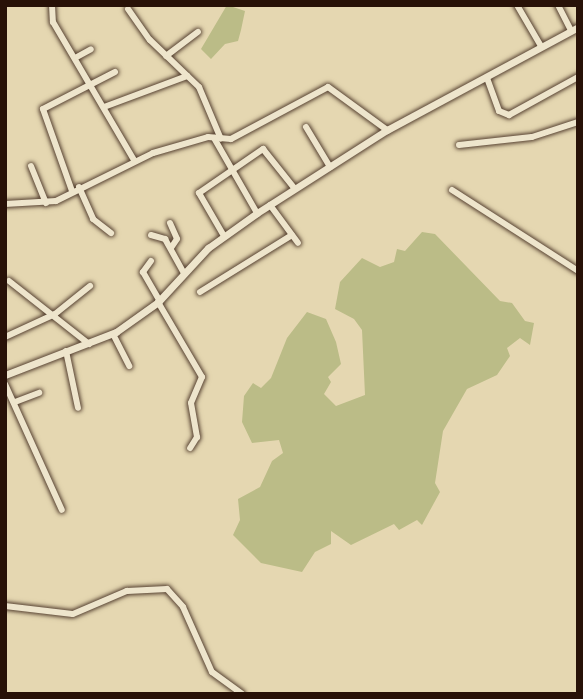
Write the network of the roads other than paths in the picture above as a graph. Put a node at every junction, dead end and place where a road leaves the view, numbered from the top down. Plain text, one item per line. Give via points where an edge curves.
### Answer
1 (52, 5) edge
2 (517, 5) edge
3 (558, 5) edge
4 (128, 9) dead end
5 (574, 29) edge
6 (198, 32) dead end
7 (541, 46) junction
8 (91, 49) dead end
9 (166, 57) junction
10 (75, 58) junction
11 (115, 72) dead end
12 (187, 76) junction
13 (578, 77) edge
14 (487, 78) junction
15 (89, 82) junction
16 (104, 107) junction
17 (578, 122) edge
18 (306, 127) dead end
19 (387, 130) junction
20 (217, 139) junction
21 (459, 145) dead end
22 (134, 160) junction
23 (31, 166) dead end
24 (330, 166) junction
25 (230, 172) junction
26 (76, 189) junction
27 (295, 190) junction
28 (452, 190) dead end
29 (46, 203) junction
30 (5, 204) edge
31 (270, 205) junction
32 (257, 213) junction
33 (170, 223) dead end
34 (111, 233) dead end
35 (150, 235) dead end
36 (292, 235) junction
37 (224, 236) junction
38 (298, 243) dead end
39 (171, 248) junction
40 (152, 261) dead end
41 (578, 271) edge
42 (184, 273) junction
43 (9, 281) dead end
44 (90, 286) dead end
45 (200, 292) dead end
46 (158, 301) junction
47 (55, 314) junction
48 (113, 334) junction
49 (5, 337) edge
50 (89, 344) junction
51 (66, 351) junction
52 (130, 366) dead end
53 (5, 375) edge
54 (5, 384) edge
55 (39, 393) dead end
56 (15, 402) junction
57 (78, 408) dead end
58 (190, 448) dead end
59 (62, 510) dead end
60 (5, 606) edge
61 (242, 694) edge

1 - 10 street via 50,16
2 - 7 street
3 - 5 street
4 - 9 street
5 - 7 street
6 - 9 street
7 - 14 street
8 - 10 street
9 - 12 street
10 - 15 street
11 - 15 street
12 - 16 street
12 - 20 street via 203,93
13 - 14 street via 509,115 499,111
14 - 19 street
15 - 16 street
15 - 26 street via 43,109
16 - 22 street
17 - 21 street via 532,137
18 - 24 street
19 - 20 street via 328,88 238,136
19 - 24 street
20 - 22 street
20 - 25 street
22 - 26 street
23 - 29 street
24 - 27 street
25 - 27 street via 265,149
25 - 32 street
25 - 37 street via 200,193
26 - 29 street
26 - 34 street via 93,219
27 - 31 street
28 - 41 street
29 - 30 street
31 - 32 street
31 - 36 street
32 - 37 street
33 - 39 street via 177,239
35 - 39 street via 162,236
36 - 38 street
36 - 45 street
37 - 42 street
39 - 42 street
40 - 46 street via 143,272
42 - 46 street
43 - 47 street
44 - 47 street
46 - 48 street
46 - 58 street via 202,377 191,403 197,436
47 - 49 street
47 - 50 street
48 - 50 street
48 - 52 street
50 - 51 street
51 - 53 street
51 - 57 street
54 - 56 street
55 - 56 street
56 - 59 street
60 - 61 street via 73,614 127,591 167,589 183,607 216,678

